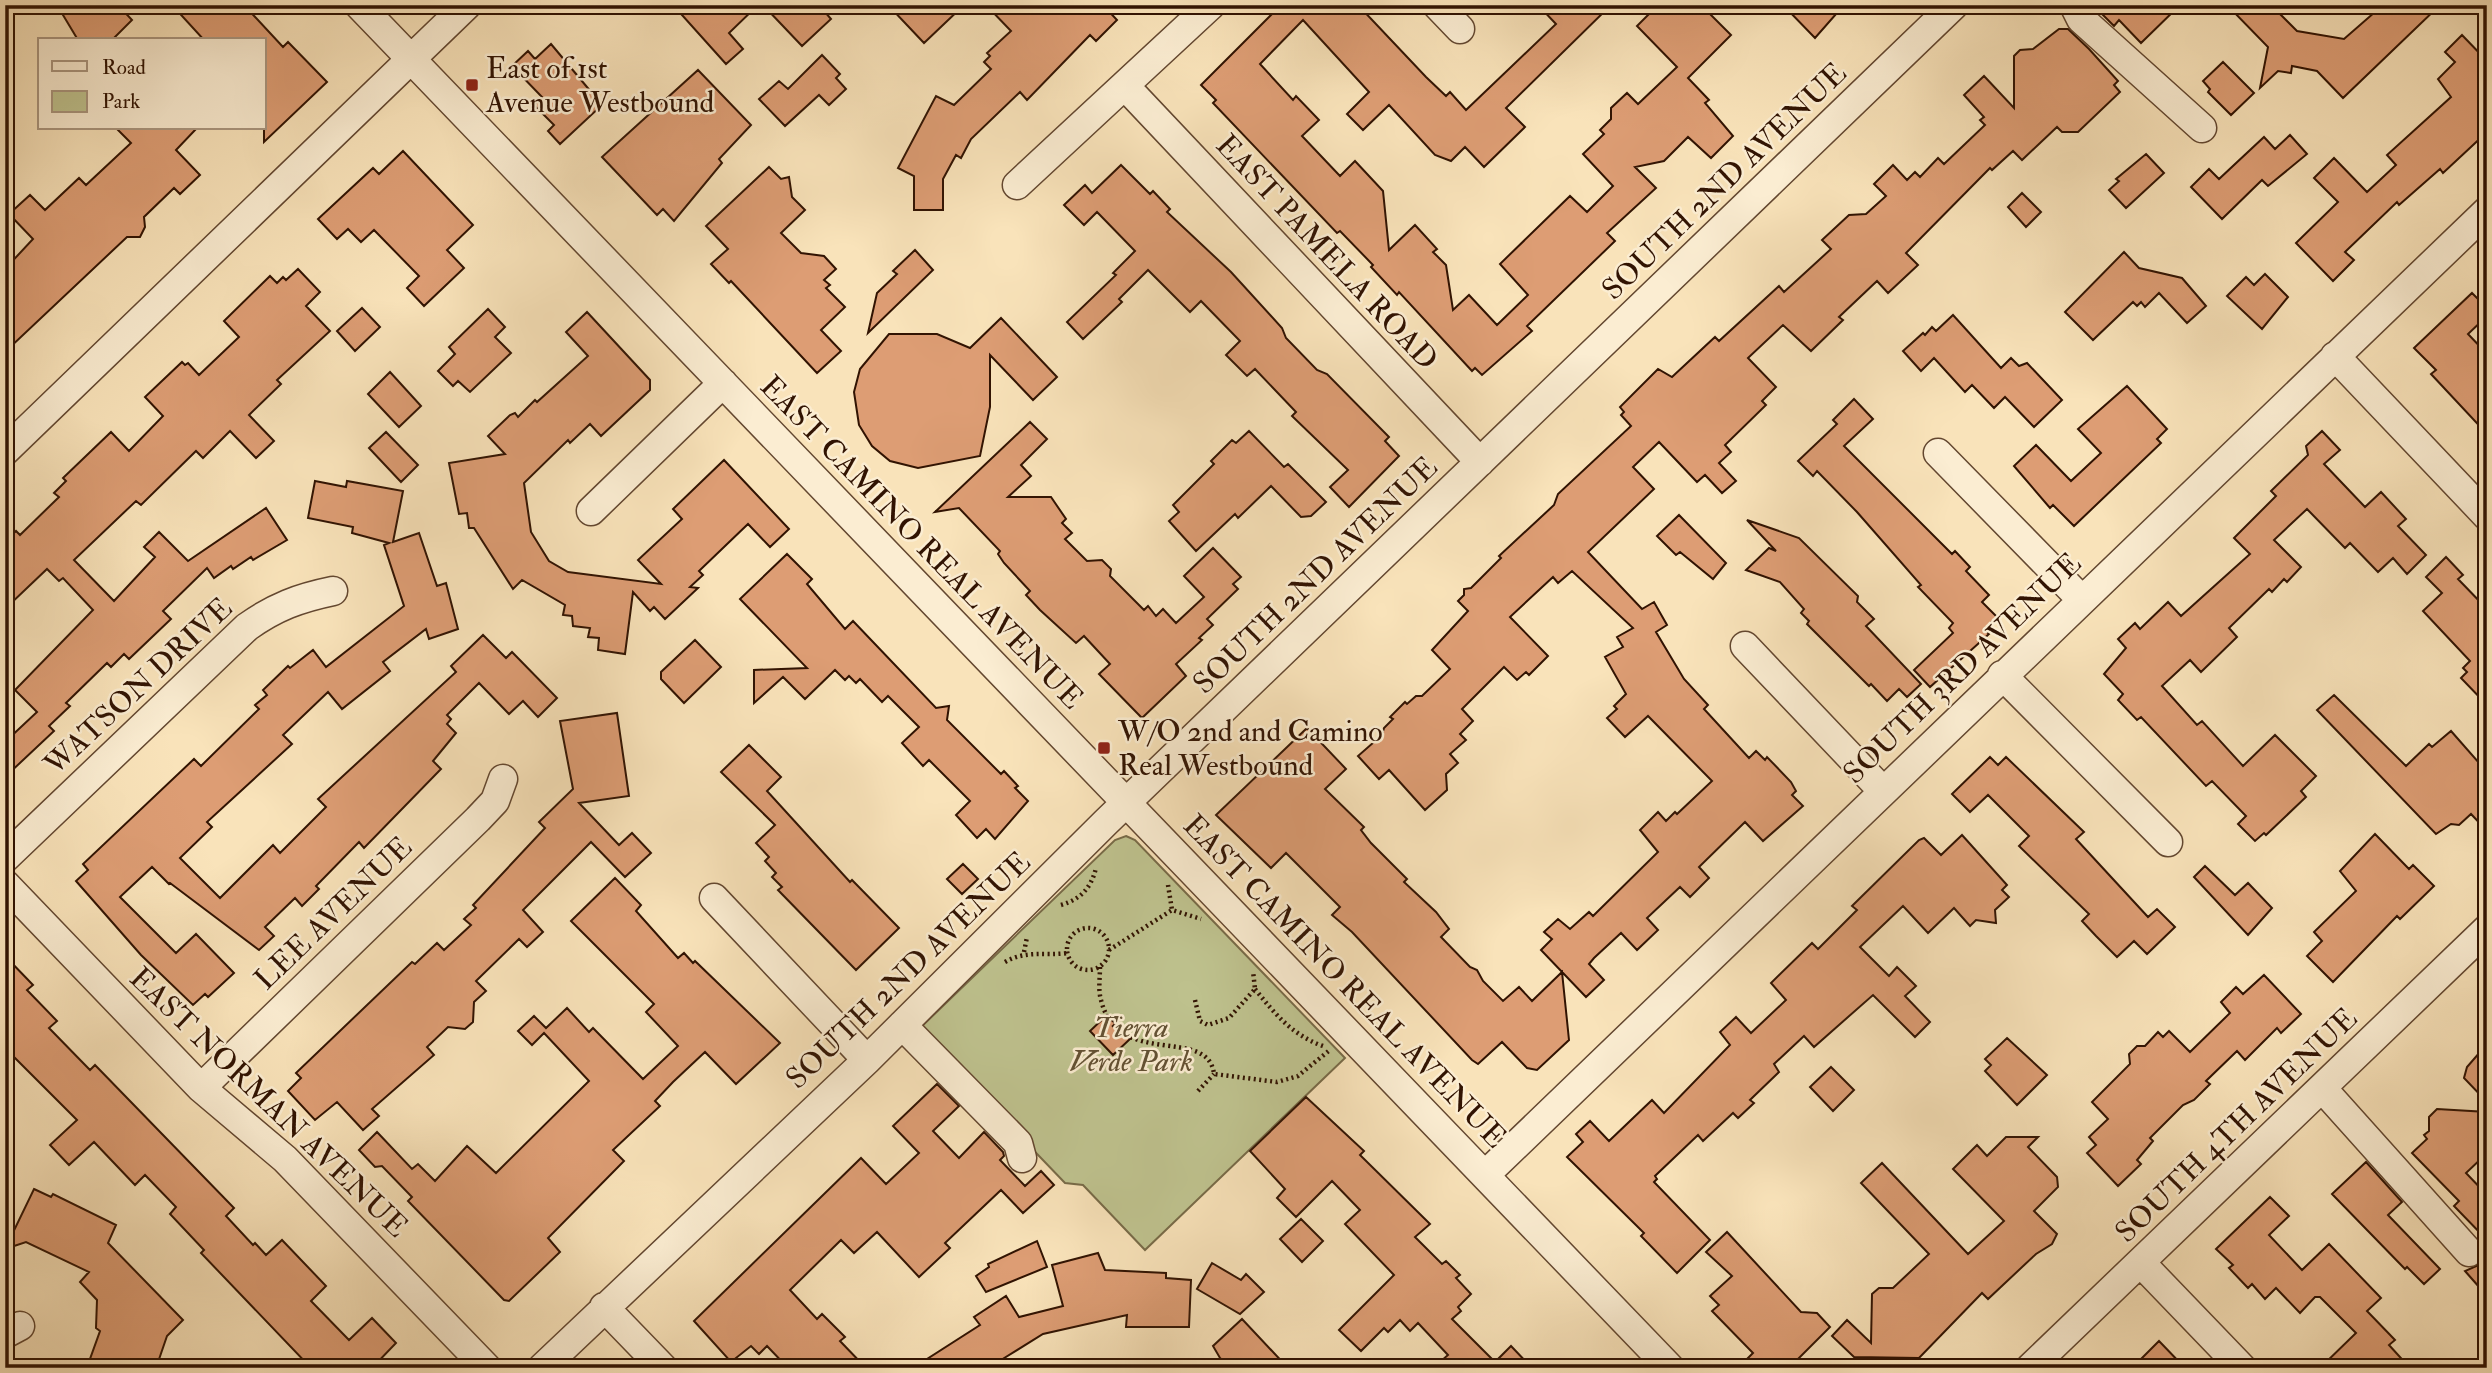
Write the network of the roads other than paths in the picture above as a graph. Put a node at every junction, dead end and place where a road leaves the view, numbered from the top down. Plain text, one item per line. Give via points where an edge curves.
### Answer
1 (359, 5) edge
2 (467, 5) edge
3 (1211, 5) edge
4 (1437, 5) edge
5 (1954, 5) edge
6 (2074, 5) edge
7 (1460, 29) dead end
8 (411, 60) junction
9 (1126, 87) junction
10 (2202, 128) dead end
11 (1017, 185) dead end
12 (2487, 211) edge
13 (2335, 356) junction
14 (723, 383) junction
15 (5, 451) edge
16 (1938, 453) dead end
17 (1480, 462) junction
18 (591, 511) dead end
19 (2487, 516) edge
20 (333, 591) dead end
21 (2081, 599) junction
22 (1745, 646) dead end
23 (2002, 675) junction
24 (503, 779) dead end
25 (1882, 790) junction
26 (1128, 802) junction
27 (2168, 842) dead end
28 (5, 858) edge
29 (5, 884) edge
30 (714, 898) dead end
31 (2487, 929) edge
32 (902, 1025) junction
33 (867, 1060) junction
34 (201, 1088) junction
35 (2322, 1088) junction
36 (1022, 1158) dead end
37 (1485, 1175) junction
38 (2469, 1252) dead end
39 (2141, 1263) junction
40 (604, 1307) junction
41 (487, 1368) edge
42 (542, 1368) edge
43 (663, 1368) edge
44 (1670, 1368) edge
45 (2030, 1368) edge
46 (2242, 1368) edge

1 - 8 street, EAST CAMINO REAL AVENUE
2 - 8 street
3 - 9 street
4 - 7 street
5 - 17 street, SOUTH 2ND AVENUE
6 - 10 street via 2081,19
8 - 14 street, EAST CAMINO REAL AVENUE
8 - 15 street
9 - 11 street
9 - 17 street, EAST PAMELA ROAD
12 - 13 street, SOUTH 3RD AVENUE
13 - 19 street
13 - 21 street, SOUTH 3RD AVENUE
14 - 18 street
14 - 26 street, EAST CAMINO REAL AVENUE
16 - 21 street
17 - 26 street, SOUTH 2ND AVENUE
20 - 28 street, WATSON DRIVE via 272,609 247,627
21 - 23 street, SOUTH 3RD AVENUE
22 - 25 street
23 - 25 street, SOUTH 3RD AVENUE
23 - 27 street
24 - 34 street, LEE AVENUE via 495,801 478,819
25 - 37 street, SOUTH 3RD AVENUE
26 - 32 street, SOUTH 2ND AVENUE
26 - 37 street, EAST CAMINO REAL AVENUE
29 - 34 street, EAST NORMAN AVENUE
30 - 33 street
31 - 35 street, SOUTH 4TH AVENUE
32 - 33 street, SOUTH 2ND AVENUE
32 - 36 street via 1018,1143
33 - 40 street, SOUTH 2ND AVENUE
34 - 41 street, EAST NORMAN AVENUE via 285,1159
35 - 38 street
35 - 39 street, SOUTH 4TH AVENUE
37 - 44 street, EAST CAMINO REAL AVENUE
39 - 45 street, SOUTH 4TH AVENUE
39 - 46 street
40 - 42 street, SOUTH 2ND AVENUE
40 - 43 street

